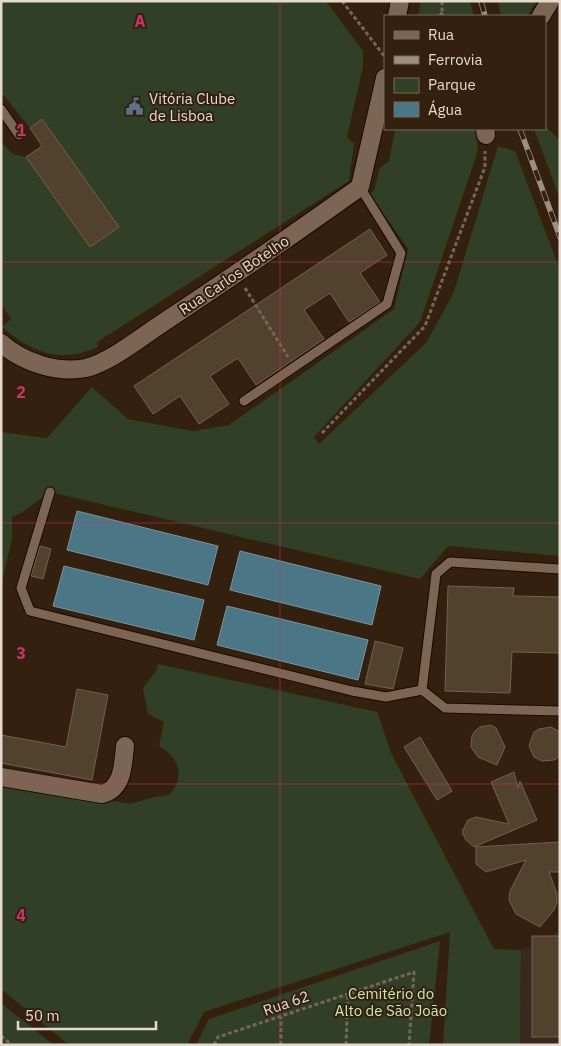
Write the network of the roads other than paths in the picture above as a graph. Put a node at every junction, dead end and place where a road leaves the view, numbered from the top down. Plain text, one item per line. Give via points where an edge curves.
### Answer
1 (400, 1) edge
2 (550, 1) edge
3 (397, 15) edge
4 (542, 15) edge
5 (384, 82) edge
6 (1, 109) edge
7 (19, 135) dead end
8 (360, 187) junction
9 (1, 343) edge
10 (244, 401) dead end
11 (50, 492) dead end
12 (560, 569) edge
13 (422, 690) junction
14 (560, 711) edge
15 (125, 746) dead end
16 (1, 777) edge

1 - 3 street
2 - 4 street
5 - 8 street
6 - 7 lane
8 - 9 street, Rua Carlos Botelho via 236,275 116,354 86,368 57,369 28,360
8 - 10 lane via 401,253 387,304
11 - 13 lane via 21,588 30,611 352,691 386,697
12 - 13 lane via 450,562 436,574
13 - 14 lane via 445,708
15 - 16 street via 119,780 115,788 102,794

